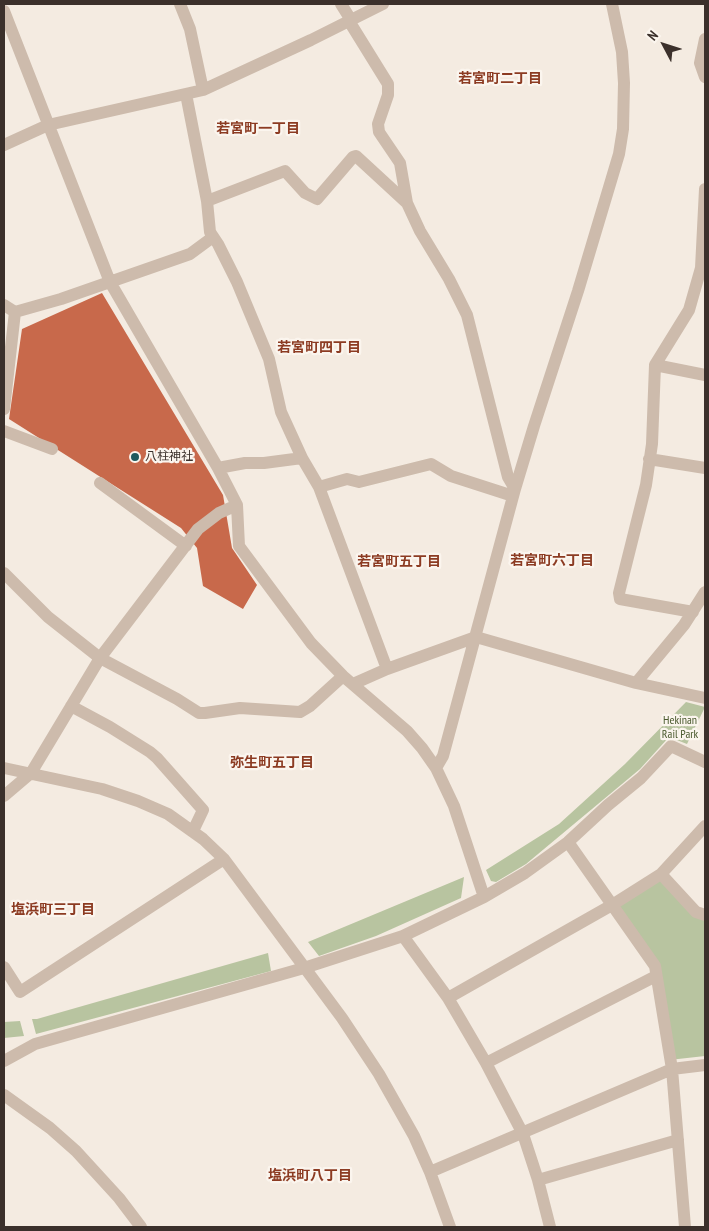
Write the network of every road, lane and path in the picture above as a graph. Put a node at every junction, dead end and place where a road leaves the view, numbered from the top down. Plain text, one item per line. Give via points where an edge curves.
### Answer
1 (180, 4) edge
2 (340, 4) edge
3 (383, 4) edge
4 (612, 4) edge
5 (4, 11) edge
6 (350, 21) junction
7 (705, 39) edge
8 (705, 77) edge
9 (203, 90) junction
10 (186, 94) junction
11 (48, 126) junction
12 (4, 145) edge
13 (705, 196) edge
14 (206, 201) junction
15 (407, 203) junction
16 (213, 237) junction
17 (703, 269) edge
18 (110, 282) junction
19 (4, 305) edge
20 (15, 312) junction
21 (654, 365) junction
22 (705, 375) edge
23 (4, 409) edge
24 (4, 431) edge
25 (52, 449) dead end
26 (302, 458) junction
27 (650, 458) junction
28 (218, 468) junction
29 (705, 468) edge
30 (100, 483) dead end
31 (319, 487) junction
32 (514, 492) junction
33 (237, 505) junction
34 (186, 546) junction
35 (4, 573) edge
36 (705, 592) edge
37 (693, 612) junction
38 (476, 637) junction
39 (100, 658) junction
40 (387, 669) junction
41 (348, 680) junction
42 (636, 684) junction
43 (705, 698) edge
44 (71, 706) junction
45 (705, 762) edge
46 (4, 768) edge
47 (436, 768) junction
48 (31, 773) junction
49 (4, 796) edge
50 (705, 826) edge
51 (193, 831) junction
52 (568, 842) junction
53 (224, 858) junction
54 (661, 874) junction
55 (484, 897) junction
56 (612, 905) junction
57 (705, 915) edge
58 (403, 936) junction
59 (4, 967) edge
60 (304, 968) junction
61 (656, 976) junction
62 (448, 998) junction
63 (4, 1061) edge
64 (486, 1063) junction
65 (705, 1065) edge
66 (672, 1069) junction
67 (4, 1095) edge
68 (523, 1134) junction
69 (678, 1140) junction
70 (430, 1172) junction
71 (538, 1180) junction
72 (141, 1227) edge
73 (450, 1227) edge
74 (550, 1227) edge
75 (684, 1227) edge

1 - 9 street via 190,29
2 - 6 street
3 - 6 street
4 - 32 street via 622,52 624,83 619,154
5 - 11 street
6 - 9 street
6 - 15 street via 388,84 379,132 400,163
7 - 8 street via 700,63
9 - 10 street
10 - 11 street
10 - 14 street
11 - 12 street
11 - 18 street
13 - 17 street
14 - 15 street via 285,171 305,192 317,199 356,156
14 - 16 street
15 - 32 street via 467,315
16 - 18 street via 190,254
16 - 26 street via 237,282 269,359 281,412
17 - 21 street via 690,310
18 - 20 street
18 - 28 street
19 - 20 street
20 - 23 street
21 - 22 street
21 - 27 street
24 - 25 street
26 - 28 street
26 - 31 street
27 - 29 street
27 - 37 street via 620,599
28 - 33 street
30 - 34 street
31 - 32 street via 343,480 359,482 431,464 451,476
31 - 40 street
32 - 38 street
33 - 34 street via 219,513 198,529
33 - 41 street via 239,546 311,642
34 - 39 street
35 - 39 street via 48,617
36 - 37 street
37 - 42 street
38 - 40 street
38 - 42 street
38 - 47 street via 443,756
39 - 41 street via 205,713 240,708 300,712
39 - 44 street
40 - 41 street
41 - 47 street via 407,731
42 - 43 street
44 - 48 street
44 - 51 street via 157,758 203,810
45 - 52 street via 671,746 641,778
46 - 48 street
47 - 55 street via 454,806
48 - 49 street
48 - 51 street via 138,801 168,814
50 - 54 street
51 - 53 street
52 - 55 street
52 - 56 street
53 - 59 street via 20,992
53 - 60 street
54 - 56 street
54 - 57 street via 696,912
55 - 58 street
56 - 61 street via 655,966
56 - 62 street
58 - 60 street
58 - 62 street
60 - 63 street via 35,1044
60 - 70 street via 379,1074 410,1128
61 - 64 street
61 - 66 street
62 - 64 street
64 - 68 street
65 - 66 street
66 - 68 street
66 - 69 street
67 - 72 street via 50,1128 82,1157
68 - 70 street
68 - 71 street
69 - 71 street
69 - 75 street
70 - 73 street
71 - 74 street

